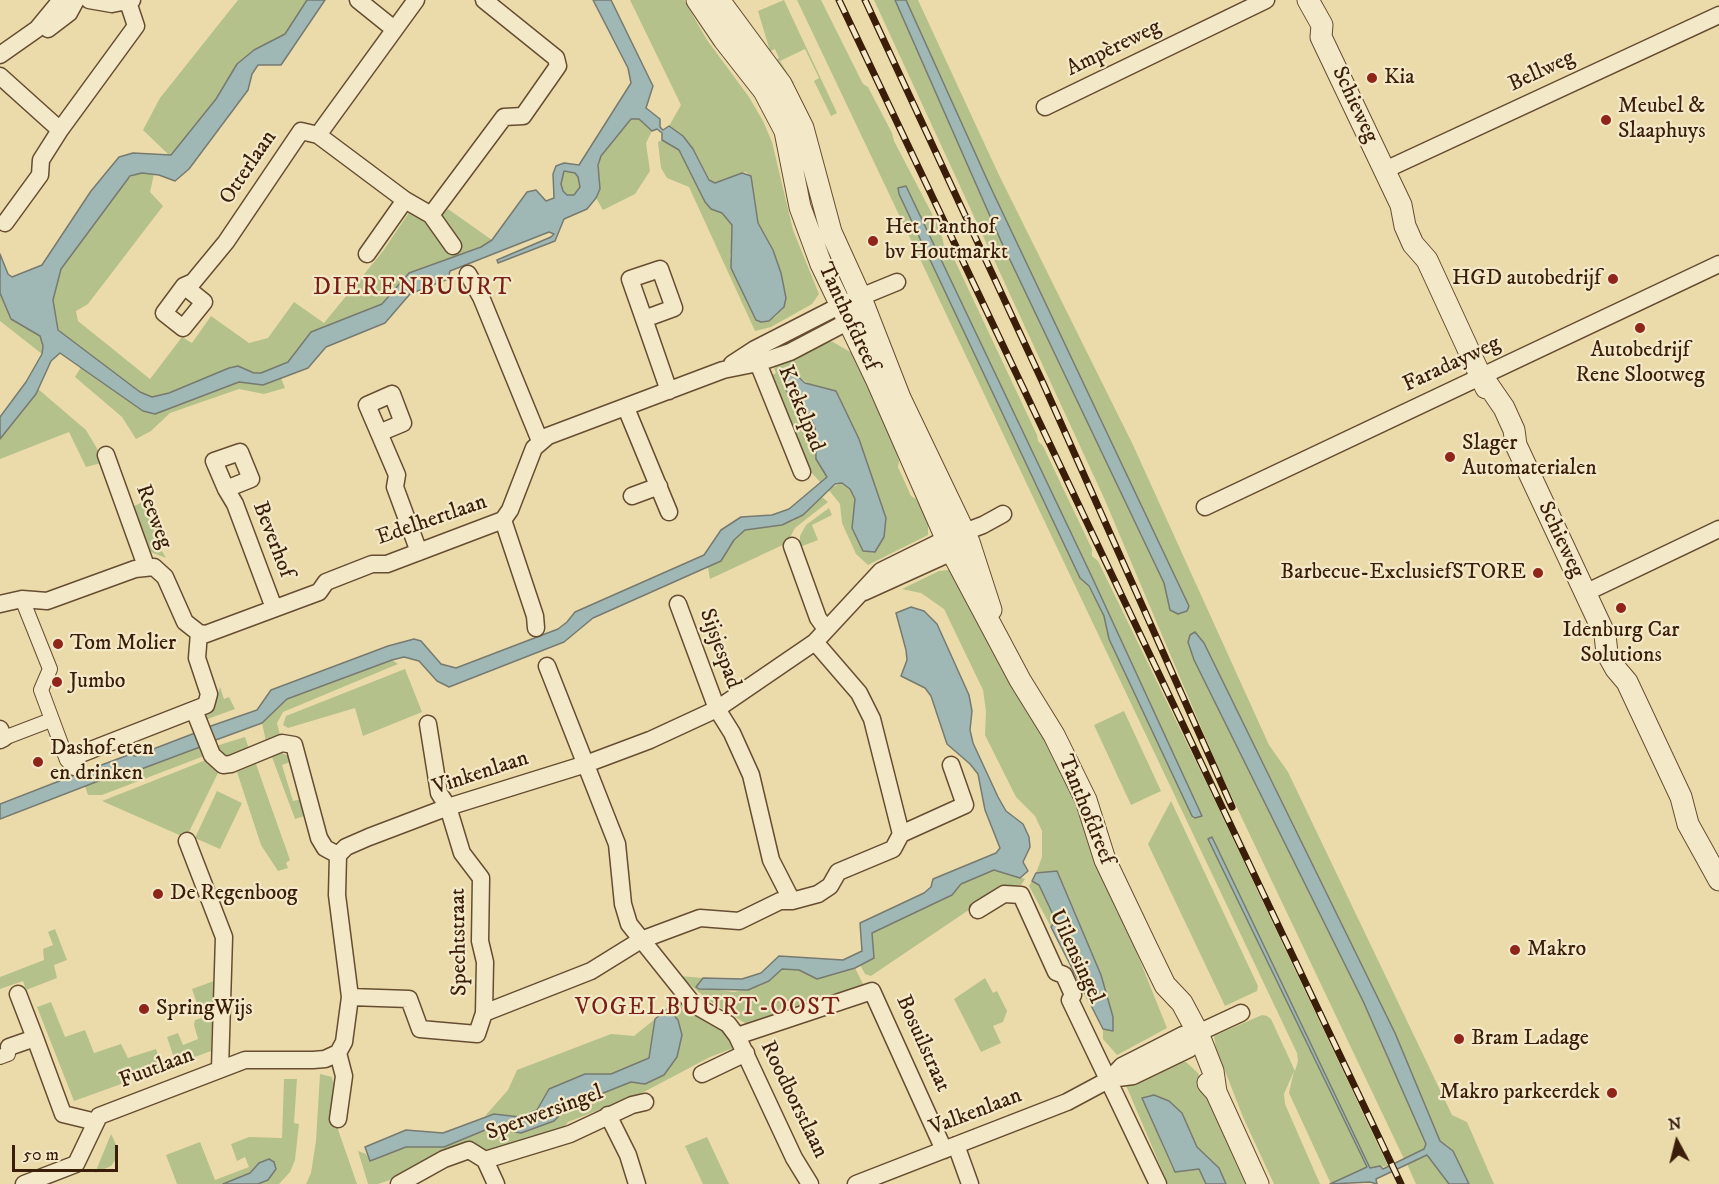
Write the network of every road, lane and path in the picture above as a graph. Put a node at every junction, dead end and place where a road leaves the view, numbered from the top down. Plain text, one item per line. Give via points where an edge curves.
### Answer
1 (61, 0) edge
2 (76, 0) edge
3 (89, 0) edge
4 (358, 0) edge
5 (416, 0) edge
6 (484, 0) edge
7 (697, 0) edge
8 (718, 0) edge
9 (1266, 0) edge
10 (1300, 0) edge
11 (1308, 0) edge
12 (130, 1) edge
13 (1719, 15) edge
14 (394, 29) junction
15 (1321, 37) junction
16 (21, 42) junction
17 (0, 55) edge
18 (0, 76) edge
19 (1045, 107) dead end
20 (60, 130) junction
21 (318, 135) junction
22 (1384, 170) junction
23 (405, 200) junction
24 (431, 215) junction
25 (5, 223) dead end
26 (453, 246) dead end
27 (367, 254) dead end
28 (1719, 264) edge
29 (468, 274) dead end
30 (897, 282) dead end
31 (184, 286) dead end
32 (861, 298) junction
33 (845, 313) junction
34 (644, 320) dead end
35 (758, 363) junction
36 (723, 370) junction
37 (1482, 376) junction
38 (669, 391) junction
39 (626, 408) junction
40 (379, 433) dead end
41 (540, 441) junction
42 (106, 455) dead end
43 (802, 472) dead end
44 (659, 486) junction
45 (226, 489) dead end
46 (632, 496) dead end
47 (1205, 507) dead end
48 (669, 512) dead end
49 (1004, 514) dead end
50 (503, 520) junction
51 (1719, 529) edge
52 (963, 538) junction
53 (792, 546) dead end
54 (419, 552) junction
55 (146, 566) junction
56 (1585, 593) junction
57 (22, 600) junction
58 (0, 604) edge
59 (678, 604) dead end
60 (274, 608) junction
61 (536, 628) dead end
62 (826, 629) junction
63 (207, 632) junction
64 (815, 642) junction
65 (547, 666) dead end
66 (717, 709) junction
67 (196, 716) junction
68 (51, 720) junction
69 (428, 724) dead end
70 (4, 736) edge
71 (73, 761) joint
72 (586, 764) junction
73 (951, 765) dead end
74 (448, 807) junction
75 (901, 834) junction
76 (187, 841) dead end
77 (338, 855) junction
78 (1715, 872) edge
79 (792, 901) junction
80 (978, 910) dead end
81 (641, 940) junction
82 (18, 994) dead end
83 (350, 997) junction
84 (484, 1013) junction
85 (1241, 1013) dead end
86 (737, 1036) junction
87 (35, 1038) junction
88 (1190, 1039) junction
89 (5, 1052) edge
90 (338, 1053) junction
91 (746, 1053) junction
92 (220, 1069) junction
93 (702, 1074) dead end
94 (1110, 1079) junction
95 (645, 1102) dead end
96 (608, 1115) junction
97 (338, 1119) dead end
98 (96, 1122) junction
99 (950, 1147) junction
100 (485, 1160) junction
101 (24, 1184) edge
102 (399, 1184) edge
103 (496, 1184) edge
104 (638, 1184) edge
105 (810, 1184) edge
106 (856, 1184) edge
107 (970, 1184) edge
108 (1158, 1184) edge
109 (1258, 1184) edge

1 - 16 street
2 - 16 street via 69,13 35,39
3 - 12 street via 112,4
4 - 14 street
5 - 14 street
6 - 24 street via 556,58 558,66 523,116 504,117
7 - 33 street, Tanthofdreef via 764,92 785,132 800,207
8 - 32 street, Tanthofdreef via 793,106 811,153 824,213
9 - 19 street, Ampèreweg
10 - 15 street, Schieweg via 1312,31
11 - 15 street, Schieweg via 1322,25
12 - 20 street via 136,26
13 - 22 street, Bellweg
14 - 21 street
15 - 22 street, Schieweg
16 - 17 street
18 - 20 street
20 - 25 street via 41,160 40,175
21 - 23 street
21 - 31 street, Otterlaan via 301,131 219,251 193,282
22 - 37 street, Schieweg via 1413,244 1427,260
23 - 24 street
23 - 27 street
24 - 26 street
28 - 37 street, Faradayweg
29 - 41 street
30 - 32 street
32 - 33 street
32 - 52 street, Tanthofdreef via 900,398
33 - 35 street via 790,352
33 - 36 street via 755,349
33 - 52 street, Tanthofdreef
34 - 38 street
35 - 36 street
35 - 43 street, Krekelpad
36 - 38 street
37 - 47 street, Faradayweg
37 - 56 street, Schieweg via 1503,436 1516,445
38 - 39 street
39 - 41 street
39 - 44 street
40 - 54 street via 397,475 395,487
41 - 50 street, Edelhertlaan
42 - 55 street, Reeweg
44 - 46 street
44 - 48 street
45 - 60 street, Beverhof
49 - 52 street, Vinkenlaan
50 - 54 street, Edelhertlaan
50 - 61 street
51 - 56 street
52 - 62 street, Vinkenlaan via 881,571
52 - 88 street, Tanthofdreef via 984,583 999,639 1086,800 1105,860 1165,985 1169,1006
53 - 62 street via 818,618
54 - 60 street, Edelhertlaan via 387,564 372,564 326,582 319,592
55 - 57 street via 47,601
55 - 63 street, Reeweg via 154,567 165,577 185,622
56 - 78 street, Schieweg via 1605,635 1607,653 1627,682 1681,797 1688,824
57 - 58 street
57 - 68 street via 50,669 41,690
59 - 66 street, Sijsjespad
60 - 63 street, Edelhertlaan
62 - 64 street, Vinkenlaan
63 - 67 street via 196,658 209,694 206,705
64 - 66 street, Vinkenlaan
64 - 75 street via 859,693 872,718
65 - 72 street, Roodborstlaan
66 - 72 street, Vinkenlaan
66 - 79 street, Sijsjespad via 751,775 771,860
67 - 71 street
67 - 77 street via 210,750 223,765 282,743 294,745 319,838 325,848
68 - 70 street
68 - 71 street
69 - 74 street, Spechtstraat via 439,793
72 - 74 street, Vinkenlaan
72 - 81 street, Roodborstlaan via 617,844 623,904
73 - 75 street via 965,805
74 - 77 street, Vinkenlaan via 362,840
74 - 84 street, Spechtstraat via 462,853 481,878
75 - 79 street via 892,849 838,872 830,886 818,894
76 - 92 street via 224,937
77 - 83 street via 337,895
79 - 81 street via 780,901 739,921 700,918
80 - 94 street, Uilensingel via 1004,894 1021,895 1056,972 1064,975 1073,995 1070,1000
81 - 84 street via 591,971
81 - 86 street, Roodborstlaan via 693,1004 728,1024
82 - 87 street
83 - 84 street via 409,999 420,1029 477,1034
83 - 90 street via 344,1042
85 - 88 street, Valkenlaan
86 - 91 street, Roodborstlaan
86 - 99 street, Bosuilstraat via 872,992
87 - 89 street
87 - 98 street via 63,1114
88 - 94 street, Valkenlaan via 1122,1066
88 - 109 street, Tanthofdreef via 1203,1077 1216,1092
90 - 92 street, Fuutlaan via 313,1060 245,1060
90 - 97 street via 344,1076
91 - 93 street
91 - 105 street, Roodborstlaan
92 - 98 street, Fuutlaan via 99,1116
94 - 99 street, Valkenlaan via 1067,1102
94 - 108 street
95 - 96 street, Sperwersingel
96 - 100 street, Sperwersingel via 570,1134
96 - 104 street
98 - 101 street via 76,1164
99 - 106 street, Valkenlaan
99 - 107 street, Bosuilstraat
100 - 102 street, Sperwersingel via 470,1150 444,1159
100 - 103 street

